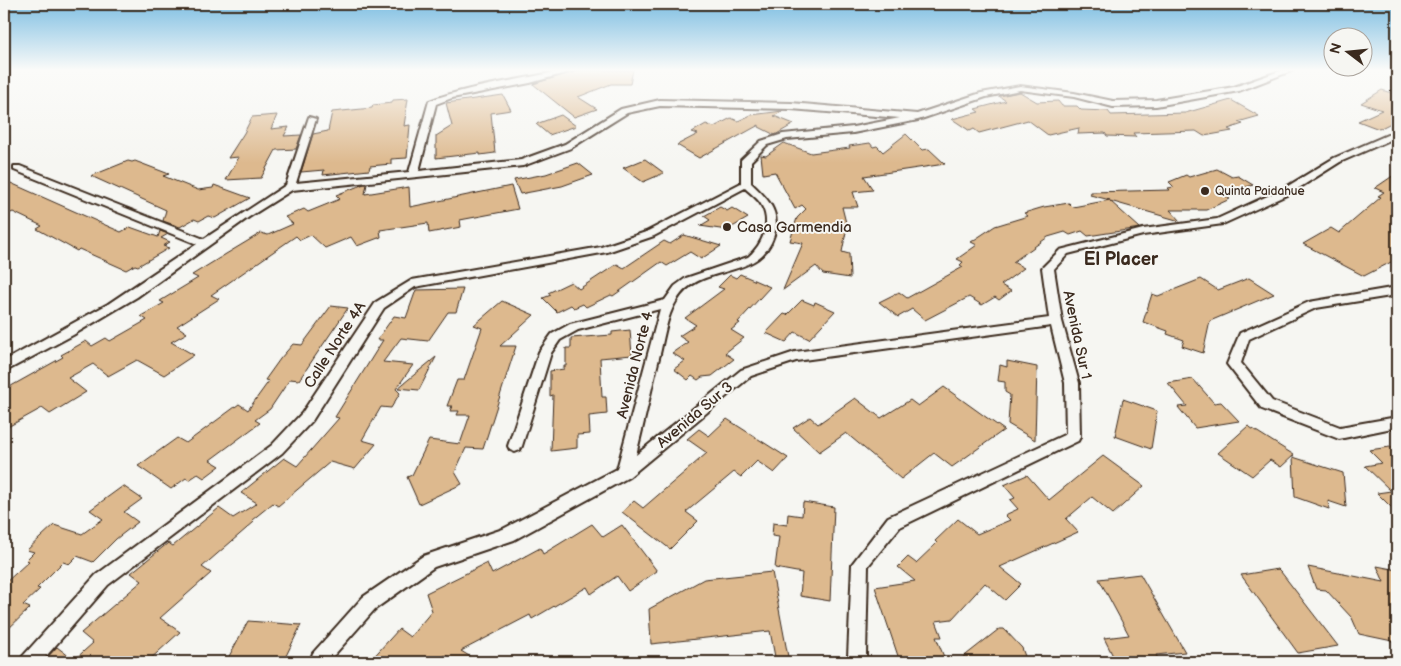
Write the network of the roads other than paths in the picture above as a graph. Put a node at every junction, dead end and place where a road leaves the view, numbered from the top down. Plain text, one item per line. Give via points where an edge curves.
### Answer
1 (437, 101) edge
2 (966, 101) edge
3 (1100, 101) edge
4 (1167, 101) edge
5 (918, 117) junction
6 (312, 119) dead end
7 (1397, 134) edge
8 (17, 168) dead end
9 (413, 174) junction
10 (746, 184) junction
11 (290, 187) junction
12 (204, 243) junction
13 (1397, 291) edge
14 (668, 304) junction
15 (1056, 321) junction
16 (4, 367) edge
17 (1397, 422) edge
18 (515, 446) dead end
19 (624, 473) junction
20 (29, 662) edge
21 (319, 662) edge
22 (860, 662) edge

1 - 9 street via 432,103
2 - 5 street
3 - 4 street via 1113,104
5 - 9 street via 791,106 660,103 624,111 568,146 523,163
5 - 10 street via 853,130 786,136 764,143 746,160
6 - 11 street
7 - 15 street, Avenida Sur 1 via 1337,160 1287,191 1219,222 1143,232 1064,252 1048,268
8 - 12 street
9 - 11 street
10 - 14 street, Avenida Norte 4 via 767,205 772,226 764,247 746,262 706,274 682,286
10 - 20 street, Calle Norte 4A via 650,234 603,250 412,284 380,305 307,417 277,449 102,580
11 - 12 street via 265,200
12 - 16 street via 84,325
13 - 17 street via 1313,305 1244,336 1234,364 1267,405 1339,433
14 - 18 street via 574,327 556,337 544,352
14 - 19 street, Avenida Norte 4
15 - 19 street, Avenida Sur 3 via 795,357 746,373
15 - 22 street, Avenida Sur 1 via 1072,383 1072,437 894,522 860,564
19 - 21 street, Avenida Sur 3 via 508,534 429,561 368,603

